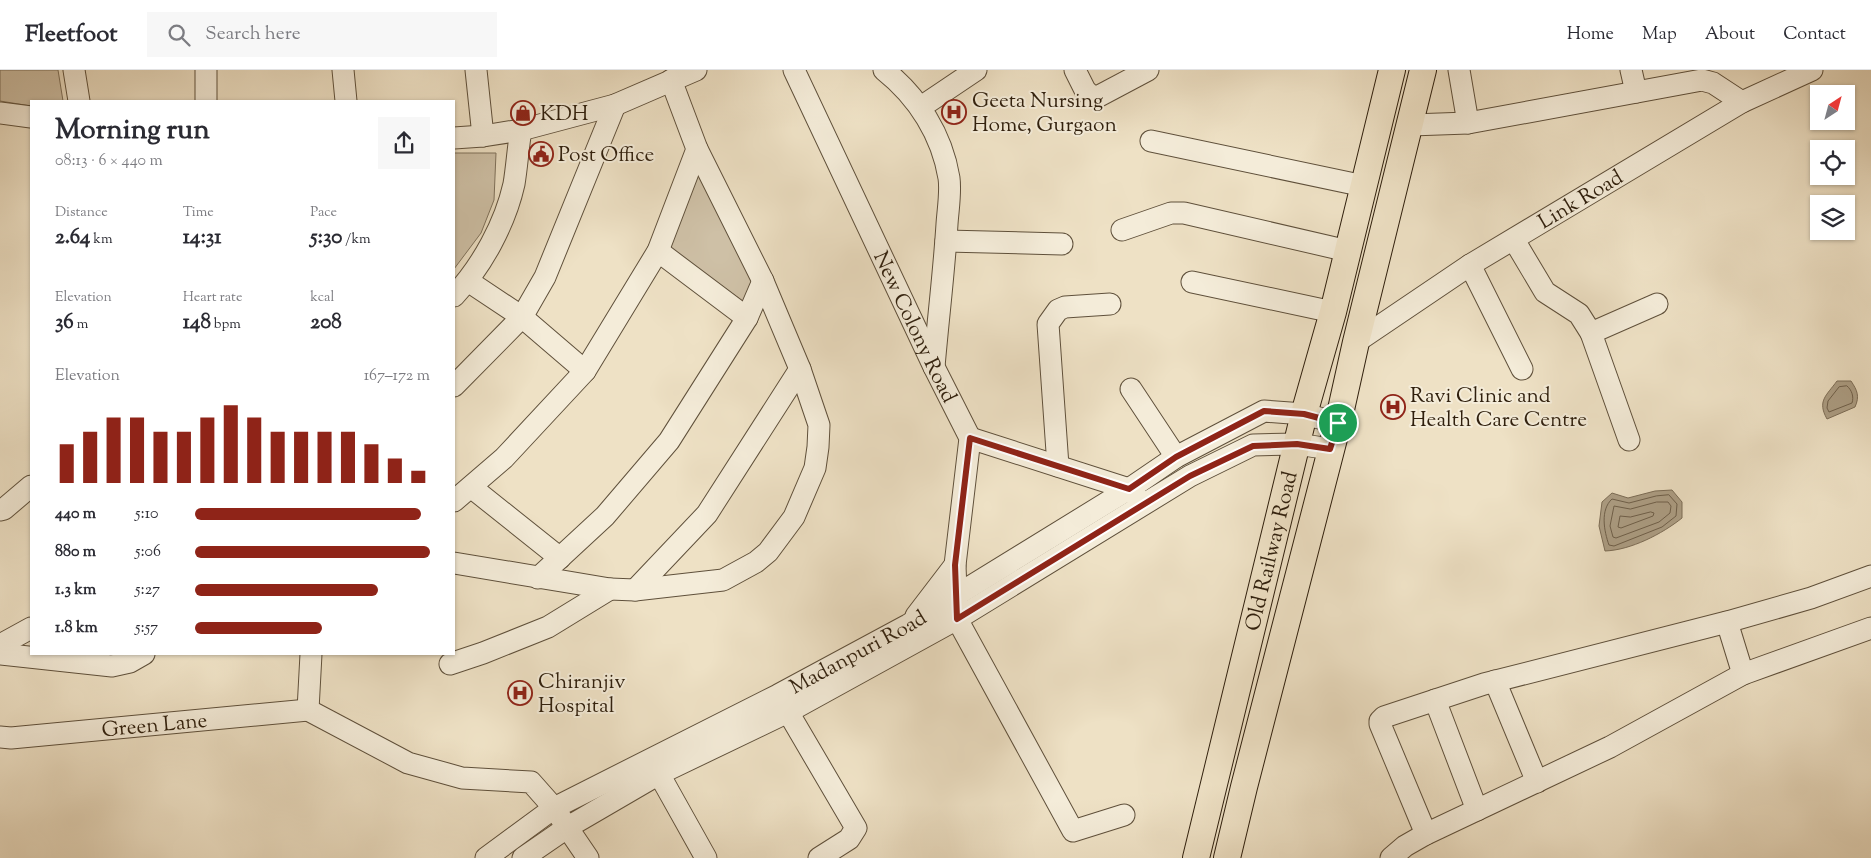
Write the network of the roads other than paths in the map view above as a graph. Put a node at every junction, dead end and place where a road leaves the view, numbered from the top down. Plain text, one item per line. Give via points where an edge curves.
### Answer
1 (74, 70) edge
2 (206, 70) edge
3 (343, 70) edge
4 (476, 70) edge
5 (696, 70) edge
6 (794, 70) edge
7 (884, 70) edge
8 (976, 70) edge
9 (1075, 70) edge
10 (1148, 70) edge
11 (1392, 70) edge
12 (1423, 70) edge
13 (1459, 70) edge
14 (1631, 70) edge
15 (1811, 70) edge
16 (671, 80) junction
17 (1636, 92) junction
18 (79, 100) edge
19 (206, 100) edge
20 (346, 100) edge
21 (1742, 102) junction
22 (615, 105) junction
23 (921, 107) junction
24 (0, 113) edge
25 (30, 117) edge
26 (1468, 123) junction
27 (1410, 125) junction
28 (520, 130) junction
29 (483, 136) junction
30 (455, 138) edge
31 (1151, 140) dead end
32 (697, 149) junction
33 (1364, 186) junction
34 (1122, 230) dead end
35 (1514, 240) junction
36 (946, 241) junction
37 (1062, 244) dead end
38 (658, 251) junction
39 (1348, 252) junction
40 (1470, 265) junction
41 (763, 281) junction
42 (1192, 282) dead end
43 (461, 288) edge
44 (1110, 304) dead end
45 (1657, 304) dead end
46 (1333, 312) junction
47 (522, 317) junction
48 (746, 318) junction
49 (1591, 333) junction
50 (1356, 342) junction
51 (934, 367) junction
52 (800, 368) junction
53 (1522, 369) dead end
54 (585, 371) junction
55 (455, 385) edge
56 (1131, 388) dead end
57 (1304, 414) junction
58 (1338, 423) junction
59 (970, 438) junction
60 (1629, 440) dead end
61 (1297, 444) junction
62 (1330, 449) junction
63 (1176, 457) junction
64 (1058, 466) junction
65 (30, 487) edge
66 (472, 487) junction
67 (1129, 489) junction
68 (455, 500) edge
69 (1144, 504) junction
70 (0, 510) edge
71 (560, 558) junction
72 (455, 564) edge
73 (955, 565) junction
74 (1871, 576) edge
75 (538, 578) junction
76 (610, 589) junction
77 (635, 590) junction
78 (957, 596) junction
79 (957, 619) junction
80 (1728, 622) junction
81 (908, 625) junction
82 (1871, 628) edge
83 (30, 629) edge
84 (0, 645) edge
85 (0, 654) edge
86 (142, 655) edge
87 (311, 655) edge
88 (450, 664) dead end
89 (1743, 674) junction
90 (1495, 681) junction
91 (1435, 700) junction
92 (308, 710) junction
93 (788, 712) junction
94 (0, 737) edge
95 (659, 774) junction
96 (1215, 779) junction
97 (1537, 782) junction
98 (1244, 787) junction
99 (554, 808) junction
100 (1477, 810) junction
101 (1124, 815) dead end
102 (568, 827) junction
103 (1426, 834) junction
104 (486, 858) edge
105 (523, 858) edge
106 (588, 858) edge
107 (706, 858) edge
108 (819, 858) edge
109 (1196, 858) edge
110 (1228, 858) edge
111 (1391, 858) edge

1 - 18 street
2 - 19 street
3 - 20 street
4 - 29 street
5 - 16 street
6 - 51 street, New Colony Road
7 - 23 street via 901,83
8 - 23 street
9 - 10 street via 1091,96 1099,96
11 - 33 main road, Old Railway Road
12 - 27 main road, Old Railway Road
13 - 26 street
14 - 17 street
15 - 21 street, Link Road
16 - 22 street
16 - 32 street
17 - 21 street via 1702,80 1713,83
17 - 26 street
21 - 35 street, Link Road
22 - 28 street
22 - 47 street via 545,277
23 - 36 street via 943,152 950,180
24 - 25 street
26 - 27 street
27 - 50 main road, Old Railway Road
28 - 29 street
28 - 43 street via 514,185 496,237
29 - 30 street
31 - 33 street
32 - 38 street
32 - 41 street
33 - 39 main road, Old Railway Road
34 - 39 street via 1171,213 1184,213
35 - 40 street, Link Road
35 - 49 street via 1546,292 1579,314
36 - 37 street
36 - 51 street
38 - 48 street
38 - 54 street
39 - 46 main road, Old Railway Road
40 - 50 street, Link Road
40 - 53 street
41 - 48 street
41 - 52 street
42 - 46 street
43 - 47 street
44 - 64 street via 1058,310 1048,324
45 - 49 street
46 - 57 main road, Old Railway Road
47 - 54 street
47 - 55 street
48 - 71 street via 669,441 605,516
49 - 60 street
50 - 58 main road, Old Railway Road
51 - 59 street, New Colony Road
52 - 77 street via 707,514
52 - 77 street via 819,425 818,447 815,468 794,517 784,531 756,562 723,580
54 - 66 street via 504,458
56 - 63 street
57 - 58 street, Madanpuri Road
57 - 61 main road, Old Railway Road
57 - 63 street, Madanpuri Road via 1264,411
58 - 62 main road, Old Railway Road
59 - 64 street
59 - 73 street
61 - 62 street, Madanpuri Road
61 - 69 street, Madanpuri Road via 1253,446 1190,476
61 - 96 main road, Old Railway Road
62 - 98 main road, Old Railway Road
63 - 67 street, Madanpuri Road
64 - 67 street
65 - 70 street
66 - 68 street
66 - 71 street
67 - 69 street
67 - 78 street, Madanpuri Road
69 - 79 street, Madanpuri Road
71 - 75 street
72 - 75 street
73 - 78 street
73 - 81 street
74 - 80 street via 1811,598
75 - 76 street
76 - 77 street
76 - 88 street via 548,627
78 - 79 street
78 - 81 street, Madanpuri Road
79 - 93 street, Madanpuri Road
79 - 101 street via 1074,832
80 - 89 street
80 - 90 street
81 - 99 street, Madanpuri Road
82 - 89 street
83 - 84 street
85 - 86 street via 112,666
87 - 92 street
89 - 97 street via 1610,747
90 - 91 street
90 - 97 street
91 - 100 street
91 - 103 street via 1380,721
92 - 94 street, Green Lane
92 - 99 street via 408,763 462,778 531,782
93 - 95 street, Madanpuri Road
93 - 108 street via 856,828 849,839
95 - 102 street, Madanpuri Road
95 - 107 street
96 - 98 main road
96 - 109 main road, Old Railway Road
97 - 100 street
98 - 110 main road, Old Railway Road
99 - 102 street
99 - 104 street, Madanpuri Road
100 - 103 street
102 - 105 street, Madanpuri Road
102 - 106 street
103 - 111 street

